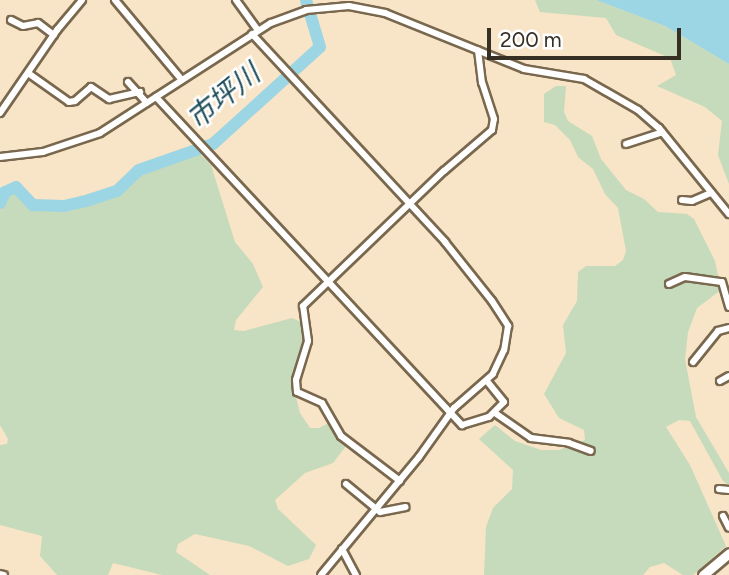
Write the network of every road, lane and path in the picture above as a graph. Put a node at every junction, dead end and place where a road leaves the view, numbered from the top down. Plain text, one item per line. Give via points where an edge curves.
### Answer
1 (82, 0) edge
2 (115, 0) edge
3 (236, 0) edge
4 (11, 20) dead end
5 (255, 32) junction
6 (54, 35) junction
7 (478, 50) junction
8 (28, 73) junction
9 (181, 80) junction
10 (128, 82) dead end
11 (139, 92) junction
12 (156, 97) junction
13 (147, 103) junction
14 (0, 113) edge
15 (662, 132) junction
16 (626, 144) dead end
17 (0, 157) edge
18 (711, 193) junction
19 (682, 200) dead end
20 (409, 203) junction
21 (729, 214) edge
22 (325, 281) junction
23 (668, 284) dead end
24 (729, 307) edge
25 (729, 328) edge
26 (693, 362) dead end
27 (729, 376) edge
28 (720, 380) dead end
29 (487, 381) junction
30 (495, 414) junction
31 (449, 415) junction
32 (591, 451) dead end
33 (400, 481) junction
34 (346, 484) dead end
35 (719, 489) dead end
36 (729, 490) edge
37 (406, 507) dead end
38 (375, 510) junction
39 (723, 516) dead end
40 (729, 528) edge
41 (342, 549) junction
42 (729, 554) edge
43 (321, 575) edge
44 (356, 575) edge
45 (703, 575) edge

1 - 6 street
2 - 9 street
3 - 5 street
4 - 6 street via 23,26 38,23
5 - 7 street via 306,9 349,6 385,13
5 - 9 street
5 - 20 street
6 - 8 street
7 - 15 street via 524,69 584,79 638,110
7 - 20 street via 482,83 494,119 492,130
8 - 11 street via 69,102 91,87 109,99
8 - 14 street
9 - 12 street
10 - 11 street
11 - 13 street
12 - 13 street
12 - 22 street
13 - 17 street via 75,143
15 - 16 street
15 - 18 street
18 - 19 street
18 - 21 street
20 - 22 street
20 - 29 street via 506,322 504,350
22 - 31 street
22 - 33 street via 303,306 308,341 297,392 322,403 341,436
23 - 24 street via 685,277 722,282
25 - 26 street via 718,331
27 - 28 street
29 - 30 street via 504,401
29 - 31 street
30 - 31 street via 467,425
30 - 32 street via 531,438
31 - 33 street
33 - 38 street
34 - 38 street
35 - 36 street
37 - 38 street
38 - 41 street
39 - 40 street
41 - 43 street
41 - 44 street
42 - 45 main road

